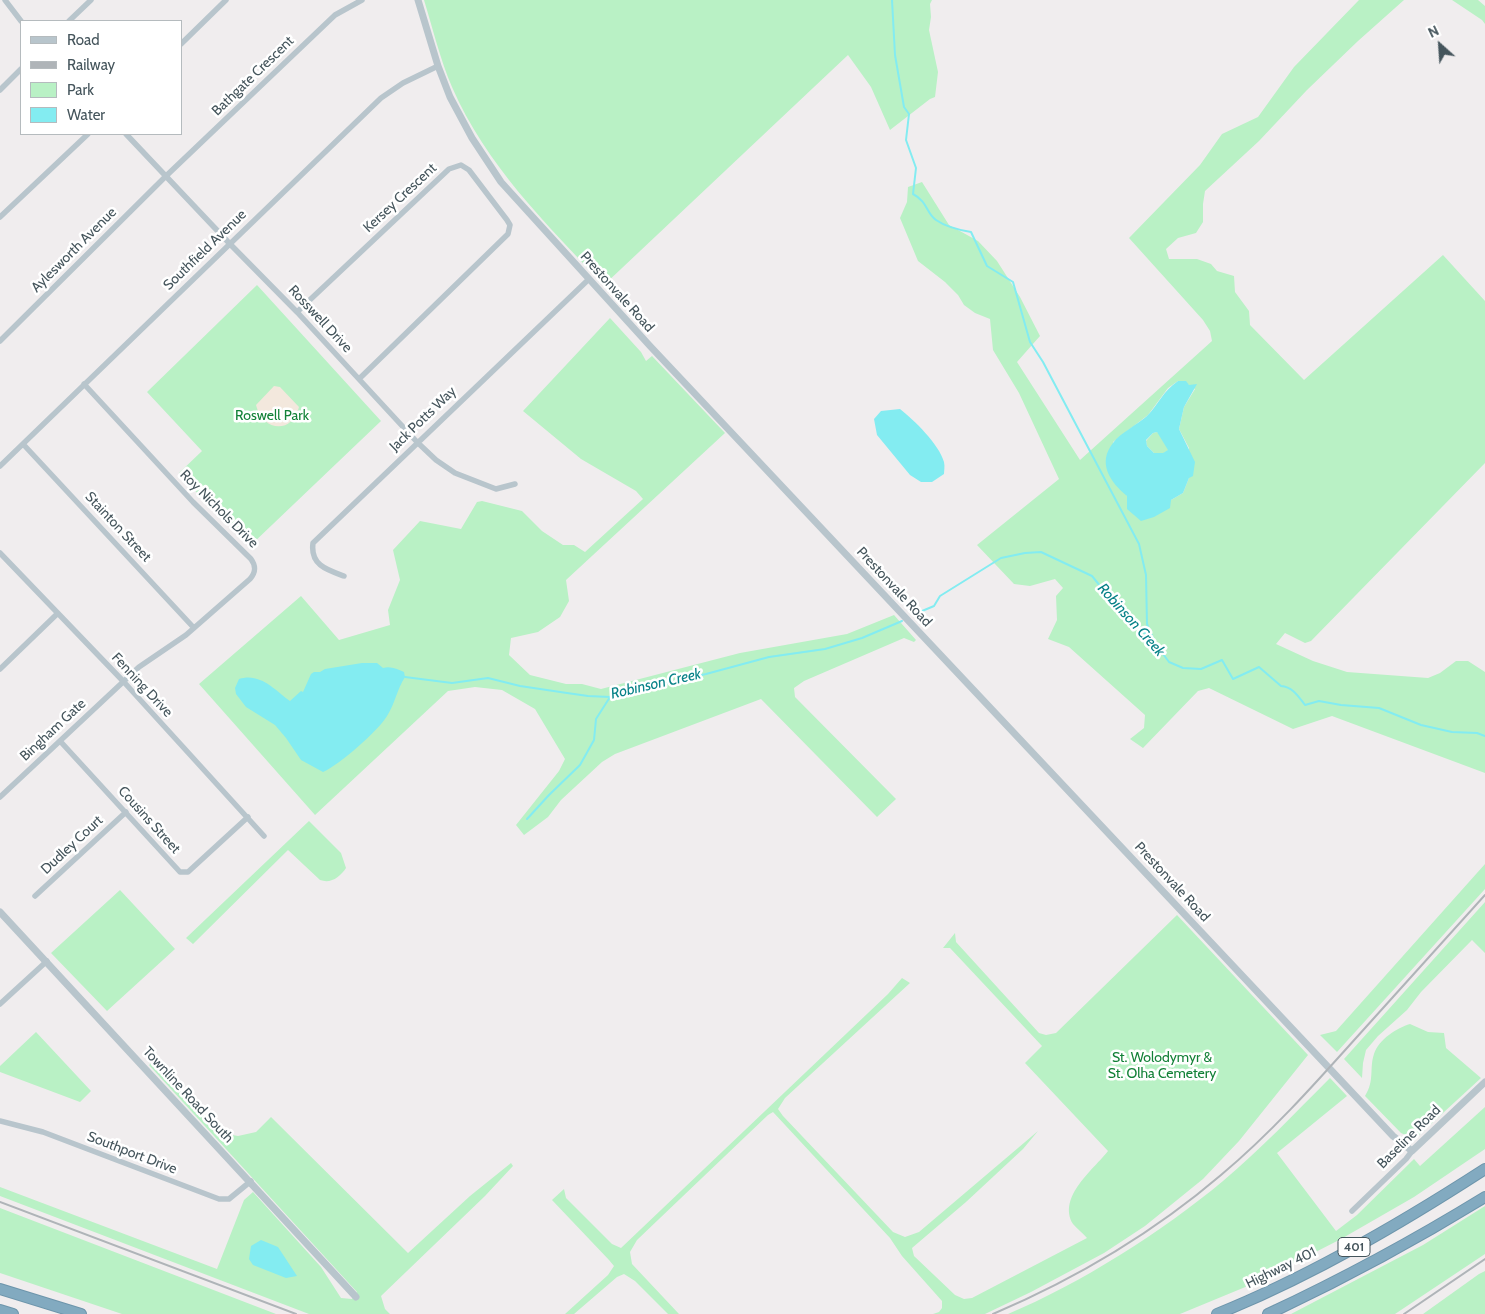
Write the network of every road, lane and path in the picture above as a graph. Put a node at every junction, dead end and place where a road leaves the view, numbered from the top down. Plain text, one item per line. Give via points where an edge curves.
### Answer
1 (5, 0) edge
2 (90, 0) edge
3 (226, 0) edge
4 (362, 0) edge
5 (418, 0) edge
6 (20, 20) edge
7 (70, 20) edge
8 (182, 43) edge
9 (438, 66) junction
10 (20, 70) edge
11 (0, 90) edge
12 (87, 135) edge
13 (127, 135) edge
14 (166, 177) junction
15 (0, 217) edge
16 (230, 244) junction
17 (589, 279) junction
18 (297, 312) junction
19 (0, 341) edge
20 (359, 379) junction
21 (84, 384) junction
22 (416, 442) junction
23 (23, 444) junction
24 (0, 466) edge
25 (515, 484) dead end
26 (0, 553) edge
27 (344, 576) dead end
28 (57, 614) junction
29 (194, 628) junction
30 (0, 669) edge
31 (123, 682) junction
32 (60, 741) junction
33 (0, 797) edge
34 (126, 812) junction
35 (248, 817) junction
36 (264, 836) dead end
37 (35, 896) dead end
38 (0, 912) edge
39 (47, 961) junction
40 (0, 1004) edge
41 (1485, 1082) edge
42 (0, 1120) edge
43 (1412, 1151) junction
44 (1485, 1169) edge
45 (251, 1181) junction
46 (1485, 1197) edge
47 (1352, 1212) dead end
48 (0, 1288) edge
49 (356, 1297) dead end
50 (0, 1310) edge
51 (13, 1314) edge
52 (81, 1314) edge
53 (1217, 1314) edge
54 (1268, 1314) edge

1 - 6 street
2 - 7 street
3 - 8 street
4 - 14 street, Bathgate Crescent via 335,15
5 - 9 street, Prestonvale Road
9 - 16 street, Southfield Avenue via 403,83 382,98
9 - 17 street, Prestonvale Road via 460,116 501,182
10 - 11 street
12 - 15 street
13 - 14 street, Rosswell Drive
14 - 16 street, Rosswell Drive
14 - 19 street, Aylesworth Avenue
16 - 18 street, Rosswell Drive
16 - 21 street, Southfield Avenue
17 - 22 street, Jack Potts Way
17 - 43 street, Prestonvale Road via 1393,1136
18 - 20 street, Rosswell Drive
18 - 20 street, Kersey Crescent via 449,170 461,165 469,170 507,220 510,225 508,234
20 - 22 street, Rosswell Drive
21 - 23 street, Southfield Avenue
21 - 29 street, Roy Nichols Drive via 255,565 250,579
22 - 25 street, Rosswell Drive via 455,473 496,489
22 - 27 street, Jack Potts Way via 312,543 311,552 316,561
23 - 24 street, Southfield Avenue
23 - 29 street, Stainton Street
26 - 28 street, Fenning Drive
28 - 30 street
28 - 31 street, Fenning Drive
29 - 31 street, Roy Nichols Drive
31 - 32 street, Bingham Gate
31 - 35 street, Fenning Drive
32 - 33 street, Bingham Gate
32 - 34 street, Cousins Street
34 - 35 street, Cousins Street via 180,872 188,872
34 - 37 street, Dudley Court
35 - 36 street, Fenning Drive
38 - 39 street, Townline Road South
39 - 40 street
39 - 45 street, Townline Road South
41 - 43 street, Baseline Road
42 - 45 street, Southport Drive via 43,1132 219,1199 229,1199
43 - 47 street, Baseline Road
44 - 53 highway, Highway 401 / 401 via 1346,1252
45 - 49 street, Townline Road South
46 - 54 highway, 401 via 1323,1289
48 - 52 highway
50 - 51 highway

